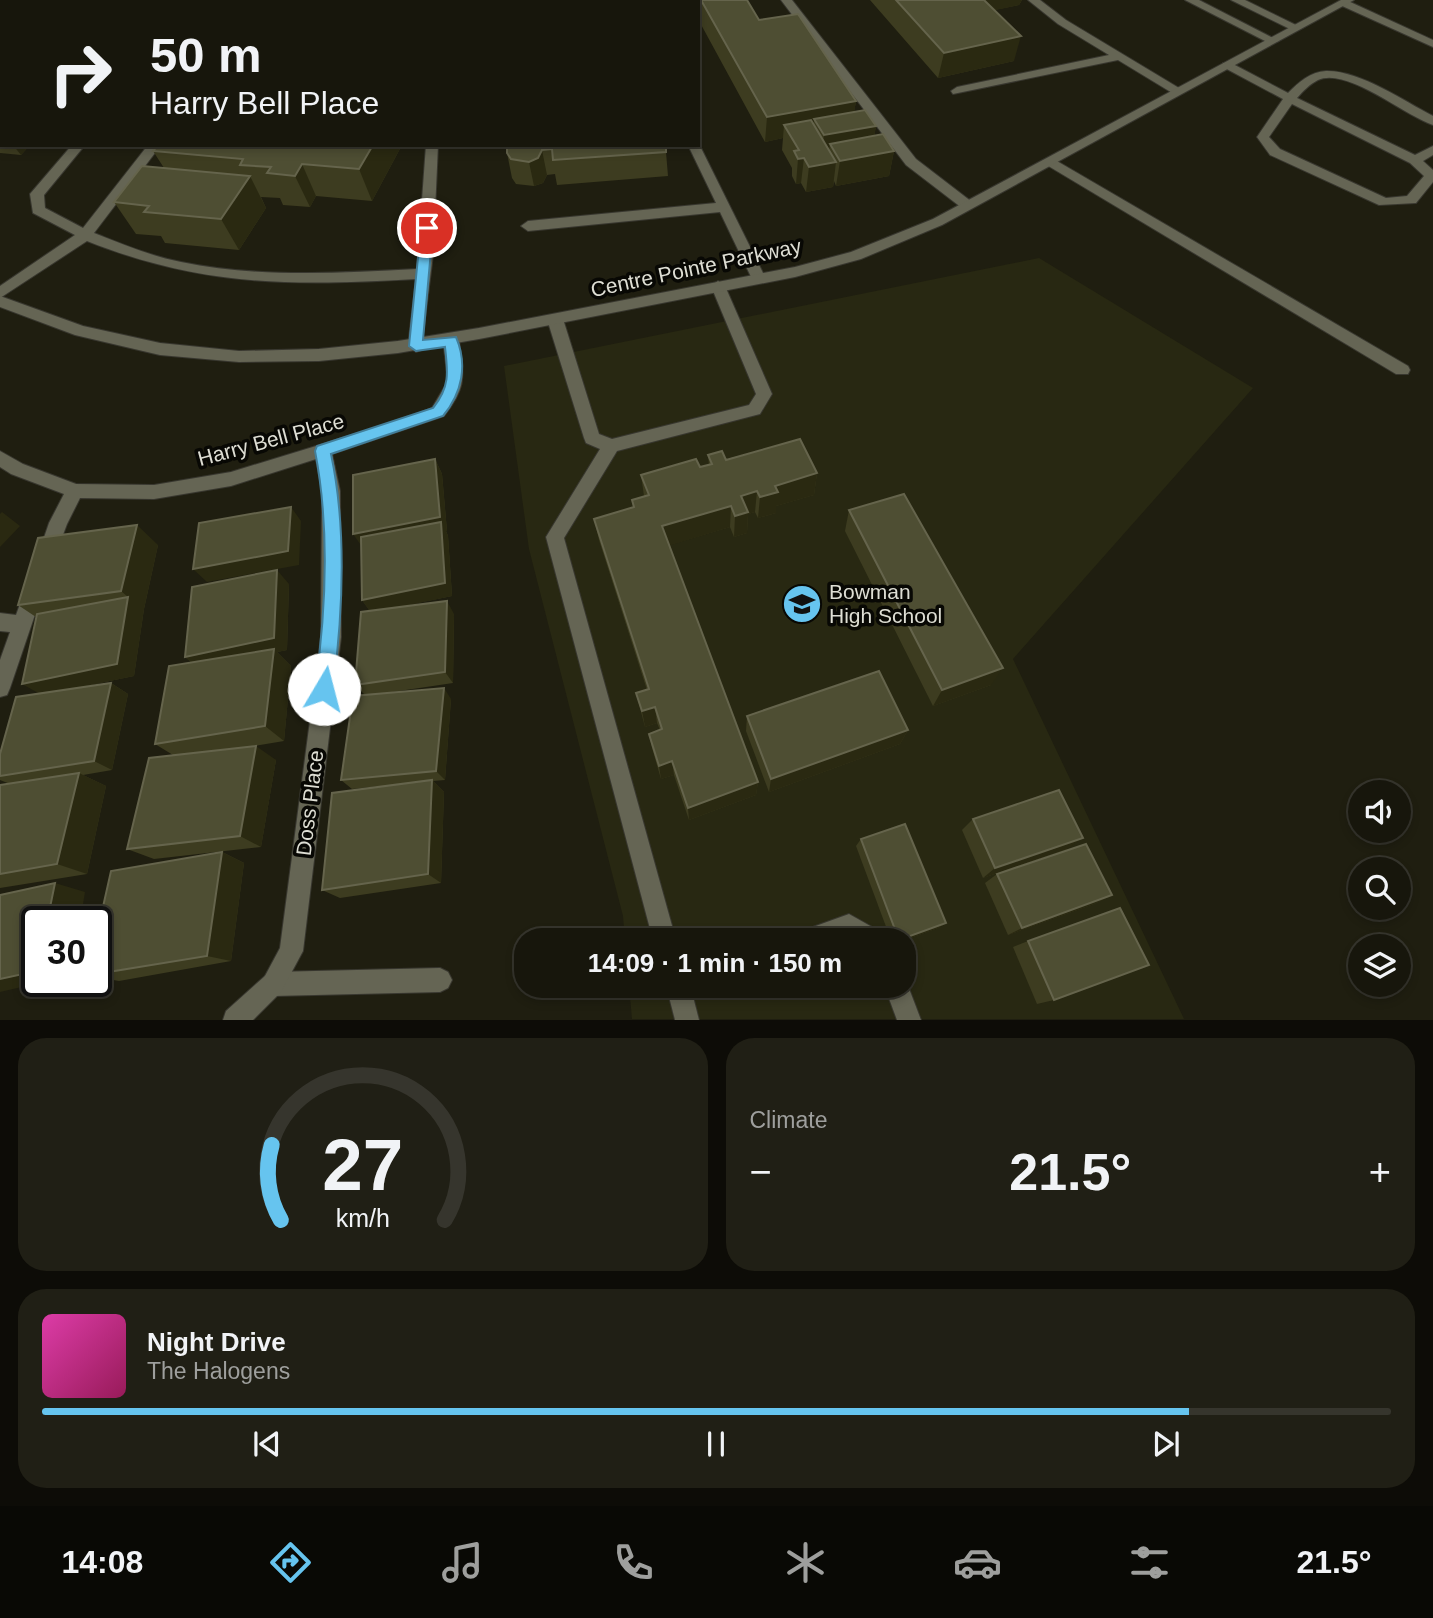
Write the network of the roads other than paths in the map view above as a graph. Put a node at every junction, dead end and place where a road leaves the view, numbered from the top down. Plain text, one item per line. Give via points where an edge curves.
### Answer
1 (786, 0) edge
2 (1033, 0) edge
3 (1190, 0) edge
4 (1236, 0) edge
5 (1346, 1) edge
6 (1296, 28) junction
7 (1273, 41) junction
8 (1433, 44) edge
9 (1120, 56) junction
10 (1227, 65) junction
11 (957, 91) dead end
12 (1178, 91) junction
13 (1289, 98) junction
14 (1433, 121) edge
15 (77, 147) edge
16 (153, 147) edge
17 (432, 147) edge
18 (695, 147) edge
19 (1433, 150) edge
20 (1415, 160) junction
21 (1050, 161) junction
22 (967, 205) junction
23 (723, 206) junction
24 (528, 226) dead end
25 (83, 237) junction
26 (424, 274) junction
27 (758, 277) junction
28 (718, 286) junction
29 (0, 293) edge
30 (0, 301) edge
31 (555, 319) junction
32 (451, 340) junction
33 (416, 346) junction
34 (1402, 370) dead end
35 (611, 446) junction
36 (323, 451) junction
37 (0, 458) edge
38 (75, 491) junction
39 (0, 622) edge
40 (23, 624) junction
41 (0, 688) edge
42 (662, 928) edge
43 (440, 980) dead end
44 (273, 984) junction
45 (681, 998) edge
46 (901, 998) edge
47 (235, 1020) edge
48 (687, 1020) edge
49 (909, 1020) edge

1 - 22 street via 911,162
2 - 9 street
3 - 7 street
4 - 6 street
5 - 6 street, Centre Pointe Parkway
5 - 8 street
6 - 7 street, Centre Pointe Parkway
7 - 10 street, Centre Pointe Parkway
9 - 11 street
9 - 12 street
10 - 12 street, Centre Pointe Parkway
10 - 13 street
12 - 21 street, Centre Pointe Parkway
13 - 14 street via 1317,75 1339,74
13 - 20 street
13 - 20 street via 1263,137 1275,152 1384,202 1411,200 1431,176
15 - 25 street via 37,194 36,204 38,210
16 - 25 street
17 - 26 street
18 - 23 street
19 - 20 street
21 - 22 street, Centre Pointe Parkway
21 - 34 street
22 - 27 street, Centre Pointe Parkway via 882,246
23 - 24 street
23 - 27 street
25 - 26 street via 164,265 222,276 303,281
25 - 29 street
26 - 33 street
27 - 28 street, Centre Pointe Parkway
28 - 31 street, Centre Pointe Parkway
28 - 35 street via 764,394 754,410
30 - 33 street, Centre Pointe Parkway via 83,334 197,354 323,356
31 - 32 street, Centre Pointe Parkway
31 - 35 street via 592,438
32 - 33 street, Centre Pointe Parkway
32 - 36 street, Harry Bell Place via 456,381 438,412
35 - 42 street via 555,537
36 - 38 street, Harry Bell Place via 231,479 154,492
36 - 44 street, Doss Place via 331,491 331,637 291,951
37 - 38 street, Harry Bell Place
38 - 40 street via 58,523
39 - 40 street
40 - 41 street
43 - 44 street
44 - 47 street, Doss Place
45 - 48 street
46 - 49 street

